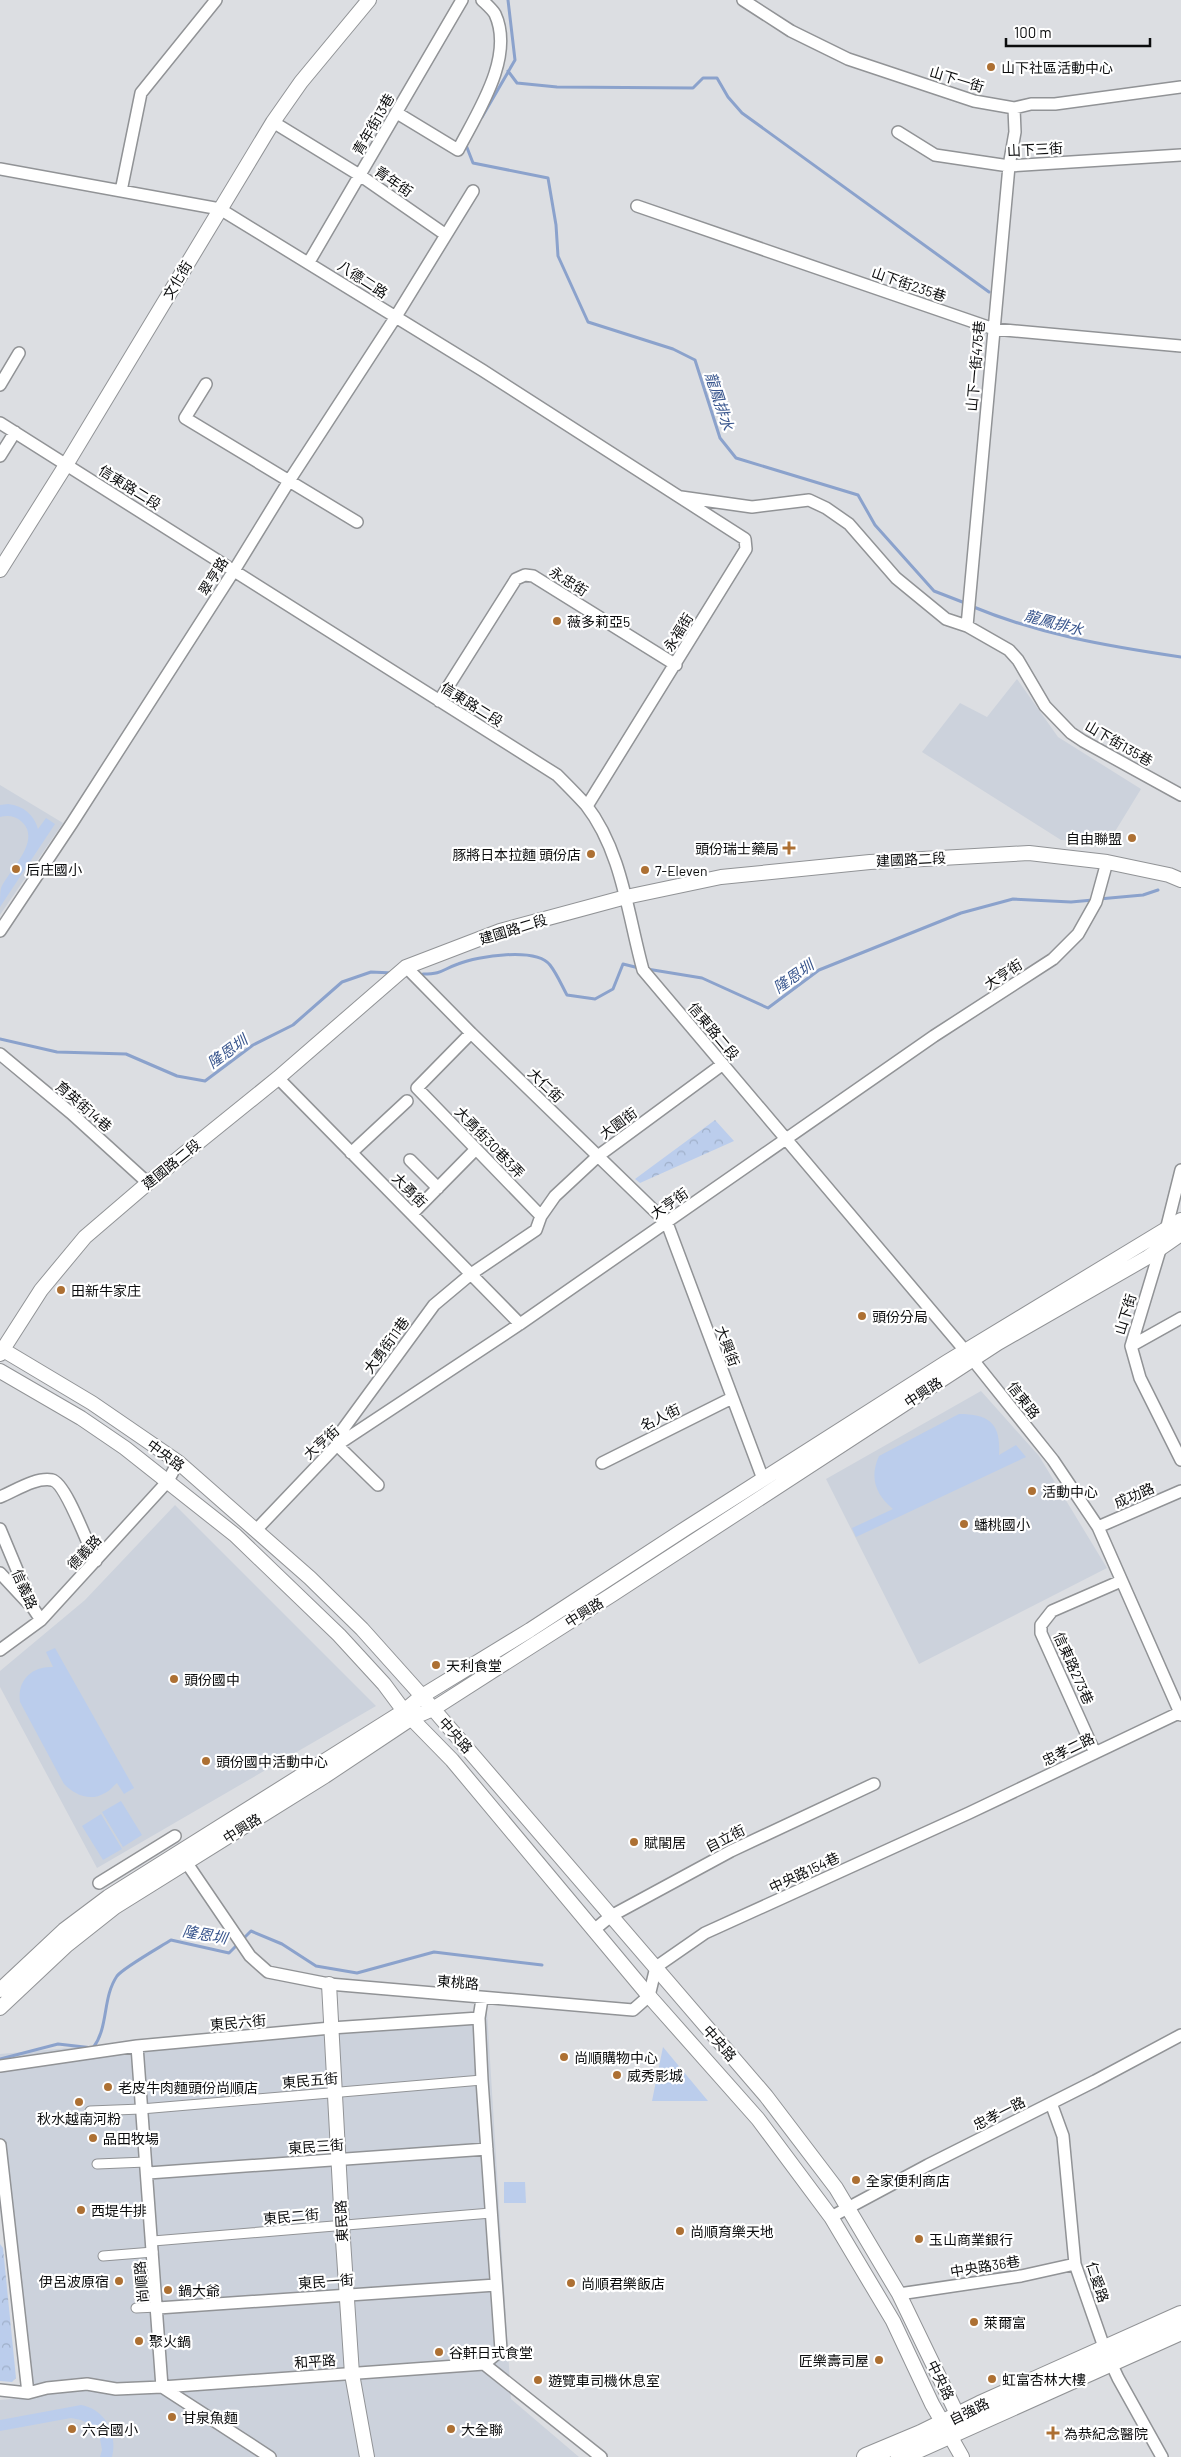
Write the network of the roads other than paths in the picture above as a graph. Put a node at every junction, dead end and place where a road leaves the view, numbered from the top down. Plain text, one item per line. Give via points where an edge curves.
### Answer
1 (216, 0) edge
2 (369, 0) edge
3 (462, 0) edge
4 (482, 0) edge
5 (743, 0) edge
6 (1181, 87) edge
7 (1014, 108) junction
8 (397, 113) junction
9 (273, 122) junction
10 (898, 132) dead end
11 (1181, 155) edge
12 (1009, 166) junction
13 (0, 169) edge
14 (361, 176) junction
15 (121, 191) junction
16 (473, 191) dead end
17 (637, 206) dead end
18 (220, 209) junction
19 (446, 235) junction
20 (309, 262) junction
21 (395, 318) junction
22 (994, 329) junction
23 (1181, 346) edge
24 (19, 353) dead end
25 (206, 384) dead end
26 (0, 385) edge
27 (0, 423) edge
28 (14, 432) junction
29 (0, 456) edge
30 (66, 465) junction
31 (289, 481) junction
32 (677, 497) junction
33 (357, 522) dead end
34 (235, 569) junction
35 (0, 570) edge
36 (967, 622) junction
37 (676, 665) junction
38 (439, 701) junction
39 (1181, 796) edge
40 (587, 806) junction
41 (1107, 862) junction
42 (1181, 880) edge
43 (626, 897) junction
44 (0, 931) edge
45 (406, 967) junction
46 (471, 1033) junction
47 (0, 1054) edge
48 (723, 1064) junction
49 (278, 1078) junction
50 (407, 1101) dead end
51 (786, 1140) junction
52 (476, 1148) junction
53 (351, 1153) junction
54 (598, 1156) junction
55 (410, 1160) dead end
56 (1181, 1170) edge
57 (148, 1182) junction
58 (438, 1188) junction
59 (412, 1214) junction
60 (541, 1216) junction
61 (1181, 1220) edge
62 (667, 1223) junction
63 (1166, 1230) junction
64 (1181, 1234) edge
65 (1160, 1248) junction
66 (471, 1274) junction
67 (1181, 1318) edge
68 (520, 1324) junction
69 (1131, 1346) junction
70 (1, 1351) edge
71 (969, 1356) junction
72 (0, 1371) edge
73 (732, 1398) junction
74 (337, 1445) junction
75 (1181, 1460) edge
76 (178, 1462) junction
77 (602, 1463) dead end
78 (763, 1479) junction
79 (168, 1481) junction
80 (378, 1485) dead end
81 (1181, 1491) edge
82 (0, 1497) edge
83 (1098, 1527) junction
84 (0, 1529) edge
85 (256, 1530) junction
86 (96, 1561) junction
87 (0, 1573) edge
88 (1121, 1581) junction
89 (33, 1608) junction
90 (41, 1620) junction
91 (533, 1636) junction
92 (0, 1650) edge
93 (422, 1696) junction
94 (433, 1709) junction
95 (1180, 1713) edge
96 (408, 1715) junction
97 (1095, 1753) junction
98 (874, 1784) dead end
99 (969, 1813) joint
100 (175, 1836) dead end
101 (183, 1858) junction
102 (99, 1883) dead end
103 (611, 1916) junction
104 (595, 1929) junction
105 (656, 1967) junction
106 (329, 1984) junction
107 (0, 1990) edge
108 (649, 1996) junction
109 (482, 1999) junction
110 (0, 2008) edge
111 (480, 2018) junction
112 (331, 2028) junction
113 (1181, 2035) edge
114 (137, 2046) junction
115 (0, 2066) edge
116 (482, 2080) junction
117 (334, 2092) junction
118 (1051, 2103) junction
119 (141, 2108) junction
120 (90, 2110) dead end
121 (0, 2144) edge
122 (487, 2149) junction
123 (338, 2160) junction
124 (97, 2164) dead end
125 (147, 2167) junction
126 (848, 2208) junction
127 (491, 2213) junction
128 (831, 2217) junction
129 (342, 2225) junction
130 (4, 2233) edge
131 (153, 2247) junction
132 (103, 2256) dead end
133 (1075, 2264) junction
134 (496, 2285) junction
135 (899, 2294) junction
136 (346, 2295) junction
137 (136, 2308) dead end
138 (158, 2308) junction
139 (1181, 2315) edge
140 (1181, 2331) edge
141 (1108, 2356) junction
142 (484, 2364) junction
143 (352, 2374) junction
144 (162, 2387) junction
145 (0, 2390) edge
146 (28, 2393) junction
147 (950, 2425) junction
148 (270, 2457) edge
149 (368, 2457) edge
150 (601, 2457) edge
151 (866, 2457) edge
152 (900, 2457) edge
153 (962, 2457) edge
154 (1162, 2457) edge

1 - 15 street via 142,93
2 - 9 street, 文化街 via 301,82
3 - 8 street, 青年街13巷
4 - 8 street via 494,12 500,32 497,66 458,150
5 - 7 street, 山下一街 via 791,31 848,59 974,101
6 - 7 street, 山下一街
7 - 12 street, 山下一街475巷 via 1015,132
8 - 14 street, 青年街13巷
9 - 14 street, 青年街
9 - 18 street, 文化街
10 - 12 street, 山下三街 via 935,155
11 - 12 street, 山下三街
12 - 22 street, 山下一街475巷
13 - 15 street, 八德二路
14 - 19 street, 青年街
14 - 20 street, 青年街13巷
15 - 18 street, 八德二路
16 - 19 street, 翠亨路
17 - 22 street, 山下街235巷
18 - 20 street, 八德二路
18 - 30 street, 文化街
19 - 21 street, 翠亨路
20 - 21 street, 八德二路
21 - 31 street, 翠亨路
21 - 32 street, 八德二路 via 586,436
22 - 23 street, 山下街235巷
22 - 36 street, 山下一街475巷
24 - 26 street
25 - 31 street via 185,418
27 - 28 street, 信東路二段
28 - 29 street
28 - 30 street, 信東路二段
30 - 34 street, 信東路二段
30 - 35 street, 文化街
31 - 33 street
31 - 34 street, 翠亨路
32 - 36 street, 山下街135巷 via 752,507 809,500 849,524 896,578 946,619
32 - 37 street, 永福街 via 745,539 746,549
34 - 38 street, 信東路二段
34 - 44 street, 翠亨路
36 - 39 street, 山下街135巷 via 1009,650 1045,706 1082,741
37 - 38 street, 永忠街 via 533,576 526,575 516,579
37 - 40 street, 永福街
38 - 40 street, 信東路二段 via 557,775
40 - 43 street, 信東路二段 via 608,843
41 - 42 street, 建國路二段
41 - 43 street, 建國路二段 via 1029,853 870,862 721,877
41 - 51 street, 大亨街 via 1097,899 1078,934 1053,959 934,1036
43 - 45 street, 建國路二段 via 500,931
43 - 48 street, 信東路二段 via 642,968
45 - 46 street, 大仁街
45 - 49 street, 建國路二段
46 - 52 street, 大勇街30巷3弄 via 417,1088
46 - 54 street, 大仁街
47 - 57 street, 育英街14巷
48 - 51 street, 信東路二段
48 - 54 street, 大園街
49 - 53 street, 大勇街
49 - 57 street, 建國路二段
50 - 53 street
51 - 62 street, 大亨街
51 - 71 street, 信東路
52 - 58 street
52 - 60 street, 大勇街30巷3弄
53 - 59 street, 大勇街
54 - 60 street, 大園街 via 555,1196
54 - 62 street, 大仁街
55 - 58 street
56 - 63 street, 山下街
57 - 70 street, 建國路二段 via 85,1237 41,1290
58 - 59 street
59 - 66 street, 大勇街
60 - 66 street, 大園街 via 536,1230
61 - 63 street, 中興路
62 - 68 street, 大亨街
62 - 73 street, 大興街
63 - 65 street, 山下街
63 - 71 street, 中興路
64 - 65 street, 中興路
65 - 69 street, 山下街
65 - 71 street, 中興路 via 998,1343
66 - 68 street, 大勇街
66 - 74 street, 大勇街11巷 via 434,1305 341,1432
67 - 69 street
68 - 74 street, 大亨街
69 - 75 street, 山下街 via 1140,1378
70 - 76 street, 中央路 via 92,1404
71 - 78 street, 中興路
71 - 83 street, 信東路 via 1053,1460
71 - 91 street, 中興路
72 - 79 street, 中央路 via 81,1418
73 - 77 street, 名人街
73 - 78 street, 大興街
74 - 80 street
74 - 85 street, 大亨街
76 - 79 street, 德義路
76 - 85 street, 中央路
78 - 91 street, 中興路
79 - 86 street, 德義路
79 - 96 street, 中央路 via 236,1535 306,1602 384,1684
81 - 83 street, 成功路
82 - 86 street via 39,1481 58,1483
83 - 88 street, 信東路
84 - 89 street, 信義路
85 - 93 street, 中央路 via 362,1629
86 - 90 street, 德義路
87 - 89 street
88 - 95 street, 信東路
88 - 97 street, 信東路273巷 via 1052,1611 1041,1625 1041,1633
89 - 90 street, 信義路
90 - 92 street, 德義路
91 - 93 street, 中興路
91 - 94 street, 中興路
93 - 94 street, 中央路
93 - 96 street, 中興路
94 - 96 street, 中興路
94 - 103 street, 中央路
95 - 97 street, 忠孝二路
96 - 101 street, 中興路
96 - 104 street, 中央路 via 452,1760
97 - 99 street, 忠孝二路
98 - 103 street, 自立街 via 731,1851
99 - 105 street, 中央路154巷 via 705,1933
100 - 102 street
101 - 106 street, 東桃路 via 250,1956 268,1972
101 - 107 street, 中興路 via 108,1897 64,1930
101 - 110 street, 中興路 via 67,1945
103 - 104 street, 自立街
103 - 105 street, 中央路
104 - 108 street, 中央路
105 - 108 street
105 - 126 street, 中央路 via 766,2096
106 - 109 street, 東桃路
106 - 112 street, 東民路
108 - 109 street, 東桃路 via 633,2010
108 - 128 street, 中央路 via 758,2118
109 - 111 street
111 - 112 street, 東民六街
111 - 116 street
112 - 114 street, 東民六街
112 - 117 street, 東民路
113 - 118 street, 忠孝一路
114 - 115 street, 東民六街
114 - 119 street, 尚順路
116 - 117 street, 東民五街
116 - 122 street
117 - 119 street, 東民五街
117 - 123 street, 東民路
118 - 126 street, 忠孝一路
118 - 133 street, 仁愛路 via 1063,2136
119 - 120 street, 東民五街
119 - 125 street, 尚順路
121 - 130 street
122 - 123 street, 東民三街
122 - 127 street
123 - 125 street, 東民三街
123 - 129 street, 東民路
124 - 125 street
125 - 131 street, 尚順路
126 - 128 street, 忠孝一路
126 - 135 street, 中央路
127 - 129 street, 東民二街
127 - 134 street
128 - 147 street, 中央路
129 - 131 street, 東民二街
129 - 136 street, 東民路
130 - 146 street
131 - 132 street, 東民二街
131 - 138 street, 尚順路
133 - 135 street, 中央路36巷 via 1021,2276
133 - 141 street, 仁愛路
134 - 136 street, 東民一街
134 - 142 street via 501,2350
135 - 147 street, 中央路
136 - 138 street, 東民一街
136 - 143 street, 東民路
137 - 138 street
138 - 144 street, 尚順路
139 - 141 main road, 自強路
140 - 141 main road, 自強路
141 - 147 main road, 自強路
141 - 154 street, 仁愛路
142 - 143 street, 和平路
142 - 150 street
143 - 144 street, 和平路
143 - 149 street, 東民路
144 - 146 street, 和平路 via 116,2389 87,2384
144 - 148 street
145 - 146 street, 和平路
147 - 151 main road, 自強路
147 - 152 main road, 自強路
147 - 153 street

